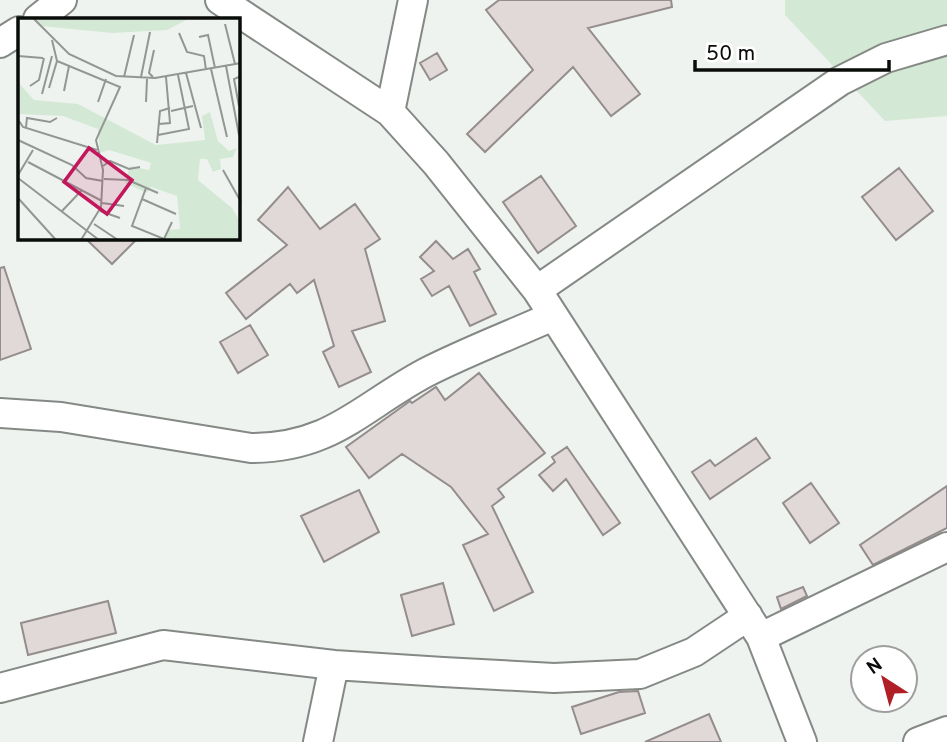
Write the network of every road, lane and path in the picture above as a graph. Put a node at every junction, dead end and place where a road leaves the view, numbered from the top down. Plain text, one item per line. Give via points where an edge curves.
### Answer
1 (62, 0) edge
2 (220, 0) edge
3 (413, 0) edge
4 (39, 18) edge
5 (18, 33) edge
6 (947, 40) edge
7 (0, 43) edge
8 (390, 112) junction
9 (537, 290) junction
10 (553, 316) junction
11 (0, 413) edge
12 (947, 547) edge
13 (755, 626) junction
14 (334, 665) junction
15 (0, 688) edge
16 (947, 731) edge
17 (318, 742) edge
18 (802, 742) edge
19 (918, 742) edge

1 - 4 street
2 - 8 street
3 - 8 street
5 - 7 street
6 - 9 street via 886,58 840,81
8 - 9 street
9 - 10 street
10 - 11 street via 425,373 322,436 279,448 251,448 61,417
10 - 13 street
12 - 13 street
13 - 14 street via 640,674 554,678
13 - 18 street
14 - 15 street via 163,645
14 - 17 street
16 - 19 street

